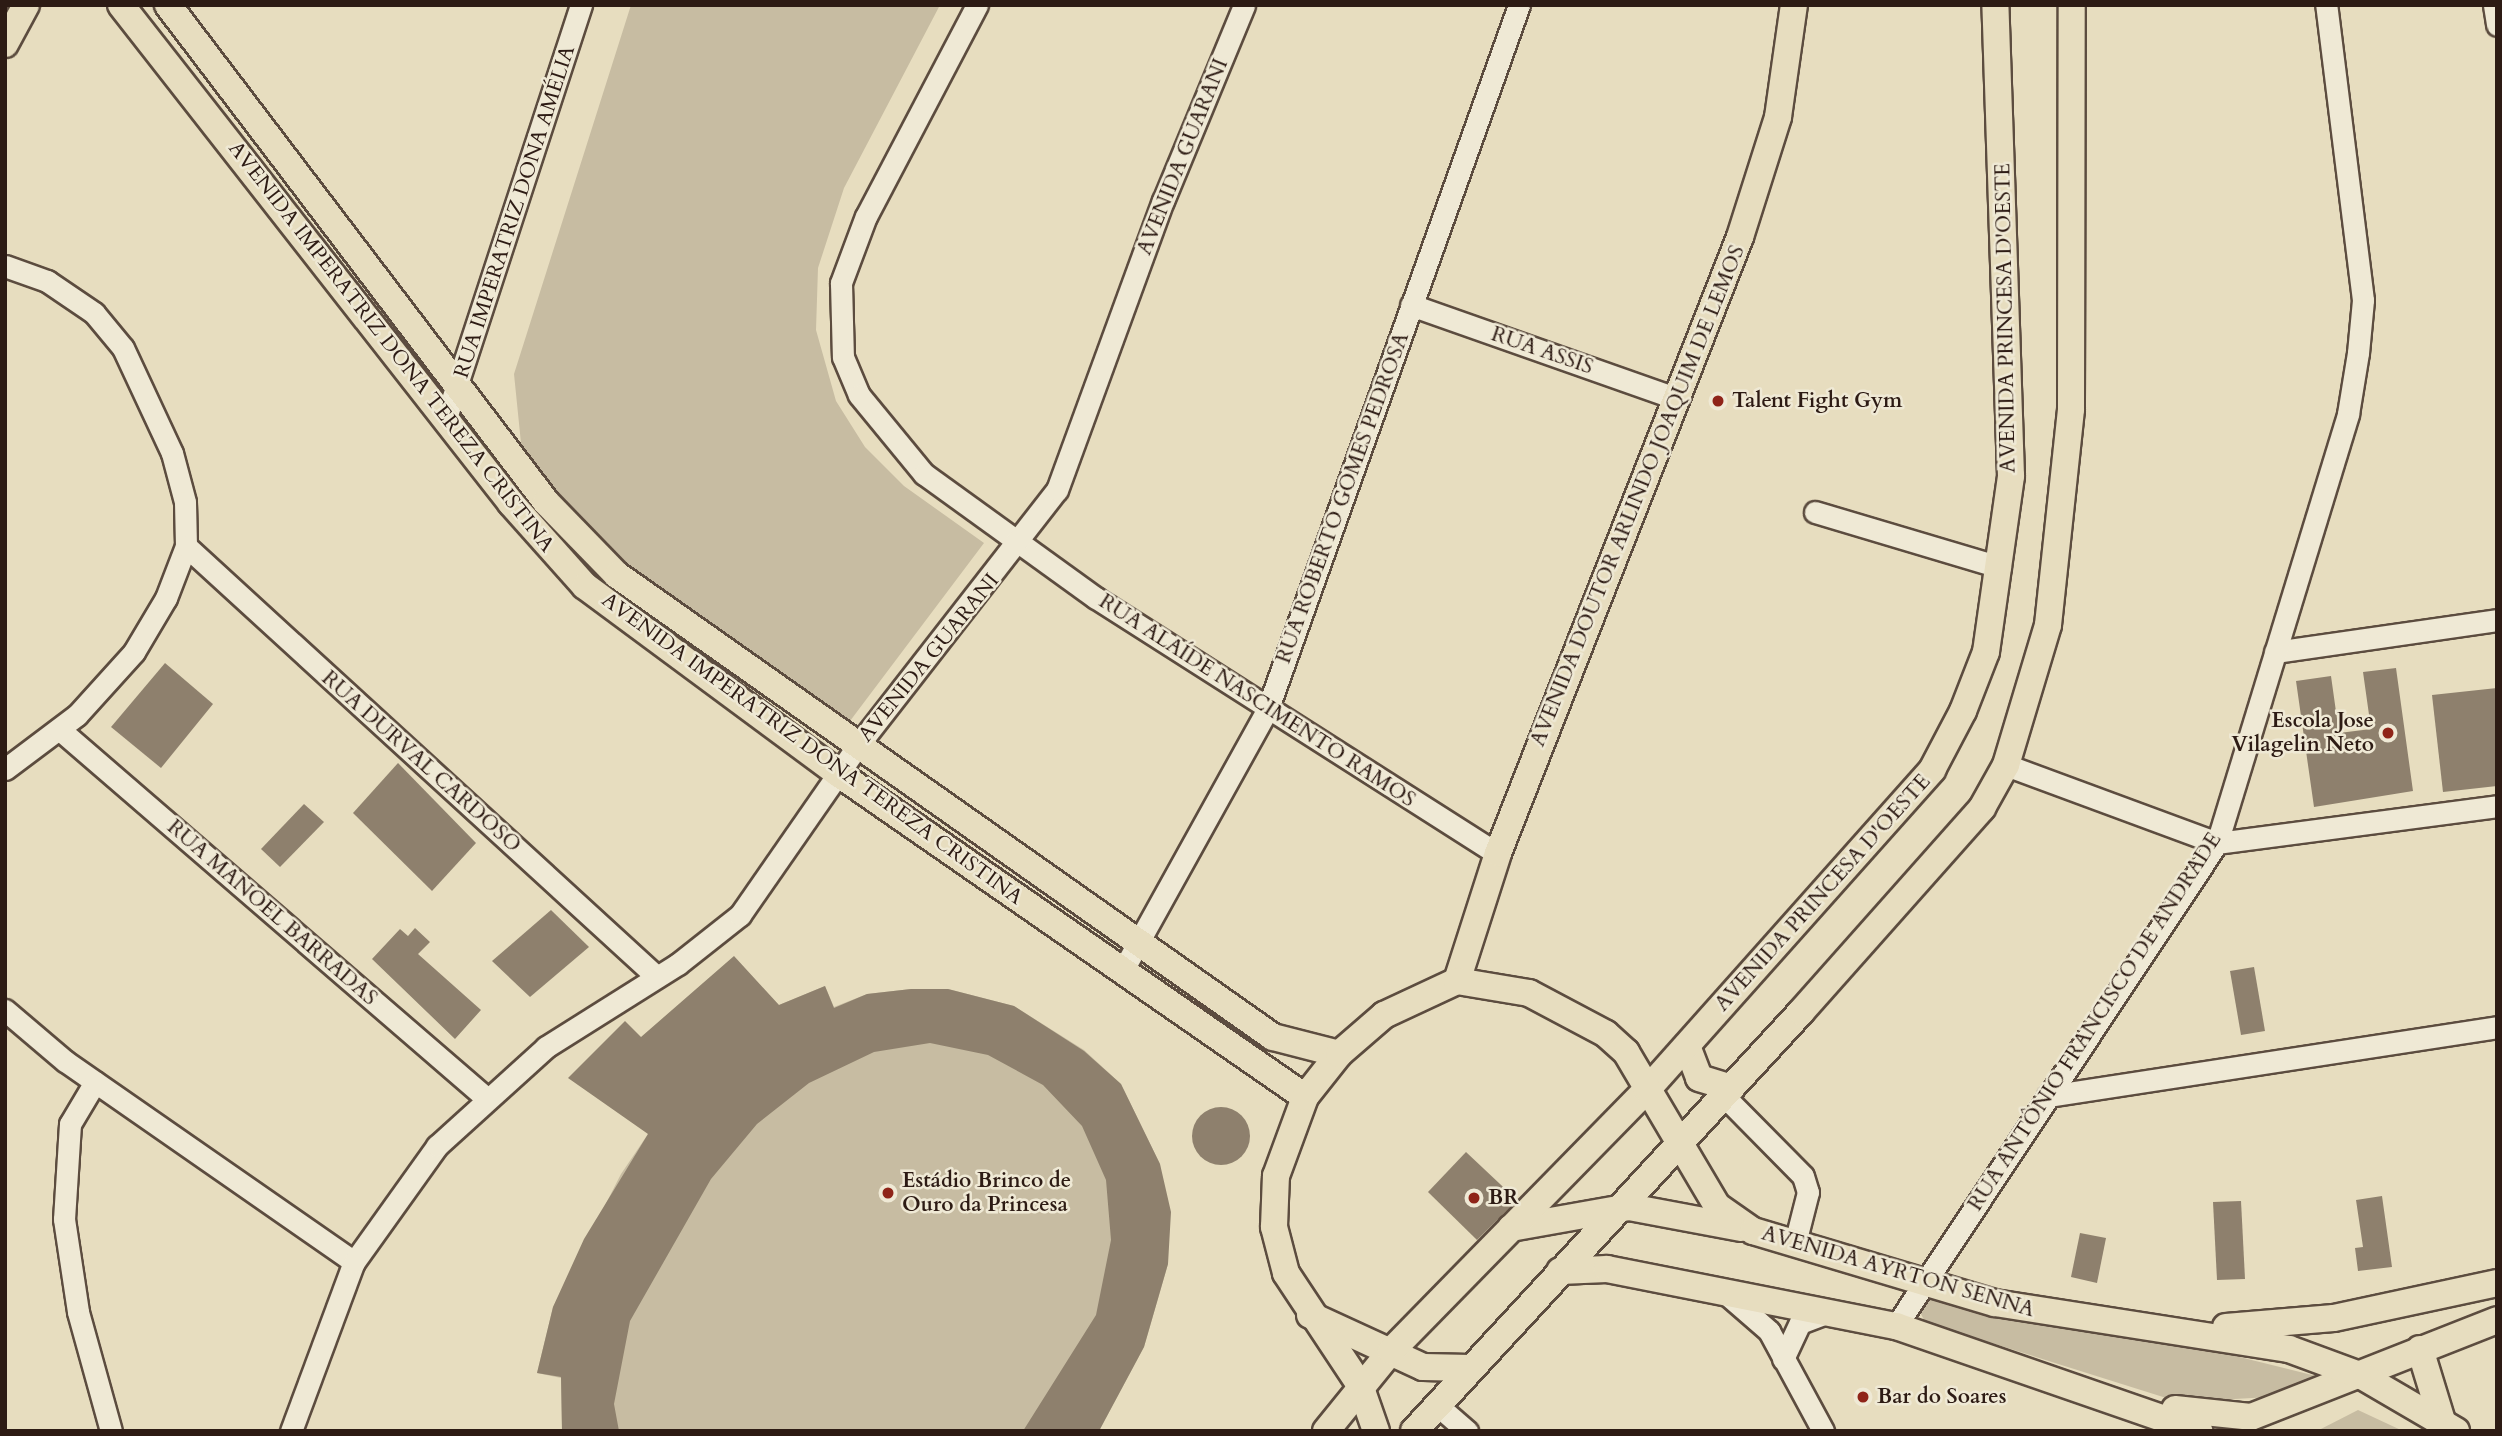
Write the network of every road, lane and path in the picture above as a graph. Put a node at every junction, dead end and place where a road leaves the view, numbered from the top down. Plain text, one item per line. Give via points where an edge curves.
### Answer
1 (26, 5) edge
2 (121, 5) edge
3 (168, 5) edge
4 (581, 5) edge
5 (977, 5) edge
6 (1244, 5) edge
7 (1519, 5) edge
8 (1794, 5) edge
9 (1995, 5) edge
10 (2073, 5) edge
11 (2326, 5) edge
12 (2494, 5) edge
13 (2497, 25) edge
14 (5, 44) edge
15 (5, 266) edge
16 (1411, 305) junction
17 (461, 385) junction
18 (1672, 397) junction
19 (446, 418) junction
20 (1815, 512) dead end
21 (1022, 542) junction
22 (186, 546) junction
23 (2000, 567) junction
24 (2497, 620) edge
25 (2275, 652) junction
26 (1268, 708) junction
27 (59, 729) junction
28 (859, 744) junction
29 (2006, 765) junction
30 (5, 769) edge
31 (839, 774) junction
32 (2497, 806) edge
33 (2217, 842) junction
34 (1497, 854) junction
35 (1139, 942) junction
36 (1123, 970) junction
37 (657, 977) junction
38 (1457, 981) junction
39 (5, 1010) edge
40 (2497, 1027) edge
41 (1686, 1046) junction
42 (1339, 1054) junction
43 (95, 1082) junction
44 (1647, 1090) junction
45 (1728, 1092) junction
46 (2048, 1096) junction
47 (485, 1097) junction
48 (1305, 1097) junction
49 (1681, 1143) junction
50 (1619, 1209) junction
51 (1511, 1228) junction
52 (1752, 1231) junction
53 (1795, 1243) junction
54 (354, 1262) junction
55 (1560, 1271) junction
56 (1926, 1281) junction
57 (2497, 1283) edge
58 (1726, 1296) junction
59 (1830, 1312) junction
60 (1309, 1314) junction
61 (2497, 1320) edge
62 (1896, 1326) junction
63 (2150, 1327) junction
64 (2420, 1349) junction
65 (1391, 1351) junction
66 (1783, 1359) junction
67 (1471, 1368) junction
68 (2362, 1376) junction
69 (2072, 1382) junction
70 (1360, 1385) junction
71 (1437, 1405) junction
72 (2449, 1427) edge
73 (111, 1431) edge
74 (292, 1431) edge
75 (1326, 1431) edge
76 (1376, 1431) edge
77 (1414, 1431) edge
78 (1467, 1431) edge
79 (1822, 1431) edge
80 (2199, 1431) edge

1 - 14 main road
2 - 19 main road, AVENIDA IMPERATRIZ DONA TEREZA CRISTINA
3 - 17 main road, AVENIDA IMPERATRIZ DONA TEREZA CRISTINA
4 - 17 street, RUA IMPERATRIZ DONA AMÉLIA
5 - 21 street, RUA ALAÍDE NASCIMENTO RAMOS via 866,216 841,283 839,320 844,357 859,395 901,451
6 - 21 street, AVENIDA GUARANI via 1163,201 1080,441
7 - 16 street, RUA ROBERTO GOMES PEDROSA
8 - 18 main road, AVENIDA DOUTOR ARLINDO JOAQUIM DE LEMOS via 1778,117 1740,237
9 - 23 main road, AVENIDA PRINCESA D'OESTE via 2011,363 2011,476
10 - 29 main road via 2071,409 2048,625
11 - 25 street, RUA ANTÔNIO FRANCISCO DE ANDRADE via 2363,300 2348,414
12 - 13 street
15 - 22 street via 47,281 75,300 123,348 172,453 185,502
16 - 18 street, RUA ASSIS
16 - 26 street, RUA ROBERTO GOMES PEDROSA
17 - 19 street, RUA IMPERATRIZ DONA AMÉLIA
17 - 28 main road, AVENIDA IMPERATRIZ DONA TEREZA CRISTINA via 570,531 617,575
18 - 34 main road, AVENIDA DOUTOR ARLINDO JOAQUIM DE LEMOS
19 - 31 main road, AVENIDA IMPERATRIZ DONA TEREZA CRISTINA via 585,586
20 - 23 street
21 - 26 street, RUA ALAÍDE NASCIMENTO RAMOS via 1096,598
21 - 28 street, AVENIDA GUARANI
22 - 27 street via 166,598 134,652
22 - 37 street, RUA DURVAL CARDOSO
23 - 41 main road, AVENIDA PRINCESA D'OESTE via 1986,652 1932,770
24 - 25 street
25 - 33 street, RUA ANTÔNIO FRANCISCO DE ANDRADE
26 - 34 street, RUA ALAÍDE NASCIMENTO RAMOS
26 - 35 street, RUA ROBERTO GOMES PEDROSA
27 - 30 street
27 - 47 street, RUA MANOEL BARRADAS
28 - 31 street, AVENIDA GUARANI
28 - 35 main road, AVENIDA IMPERATRIZ DONA TEREZA CRISTINA
29 - 33 street
29 - 45 main road via 1982,808
31 - 36 main road, AVENIDA IMPERATRIZ DONA TEREZA CRISTINA
31 - 37 street, AVENIDA GUARANI via 740,915
32 - 33 street
33 - 46 street, RUA ANTÔNIO FRANCISCO DE ANDRADE
34 - 38 main road, AVENIDA DOUTOR ARLINDO JOAQUIM DE LEMOS
35 - 36 street, RUA ROBERTO GOMES PEDROSA
35 - 42 main road, AVENIDA IMPERATRIZ DONA TEREZA CRISTINA via 1273,1037
36 - 48 main road, AVENIDA IMPERATRIZ DONA TEREZA CRISTINA
37 - 47 street, AVENIDA GUARANI via 546,1047
38 - 42 main road via 1384,1015
38 - 44 main road, AVENIDA AYRTON SENNA via 1529,993 1582,1016 1626,1052
39 - 43 street
40 - 46 street
41 - 44 main road, AVENIDA PRINCESA D'OESTE
41 - 45 main road via 1699,1078
42 - 48 main road
43 - 54 street
43 - 73 street via 70,1124 64,1219 78,1312
44 - 49 main road, AVENIDA AYRTON SENNA
44 - 51 main road, AVENIDA PRINCESA D'OESTE
45 - 49 main road
45 - 53 street via 1803,1176 1808,1192
46 - 56 street, RUA ANTÔNIO FRANCISCO DE ANDRADE
47 - 54 street, AVENIDA GUARANI via 437,1146
48 - 60 main road via 1276,1176 1273,1227 1286,1273
49 - 50 main road
49 - 52 main road, AVENIDA AYRTON SENNA via 1717,1206
50 - 51 main road
50 - 52 main road via 1651,1209
50 - 55 main road
51 - 65 main road, AVENIDA PRINCESA D'OESTE
52 - 53 main road, AVENIDA AYRTON SENNA
53 - 56 main road, AVENIDA AYRTON SENNA
54 - 74 street, AVENIDA GUARANI
55 - 58 main road via 1607,1269
55 - 67 main road
56 - 62 street, RUA ANTÔNIO FRANCISCO DE ANDRADE
56 - 63 main road, AVENIDA AYRTON SENNA via 1995,1303
57 - 63 main road via 2334,1318
58 - 59 main road
58 - 66 street via 1762,1321
59 - 62 main road
59 - 66 street via 1800,1324
60 - 65 main road
60 - 70 main road
61 - 64 main road
62 - 69 main road
63 - 68 main road, AVENIDA AYRTON SENNA via 2289,1349
64 - 68 main road
64 - 72 main road
65 - 67 main road via 1441,1371
65 - 70 main road, AVENIDA PRINCESA D'OESTE
66 - 79 street
67 - 71 main road
68 - 69 main road via 2303,1401 2234,1419
68 - 72 main road, AVENIDA AYRTON SENNA
69 - 80 main road
70 - 75 main road, AVENIDA PRINCESA D'OESTE
70 - 76 main road
71 - 77 main road
71 - 78 street

